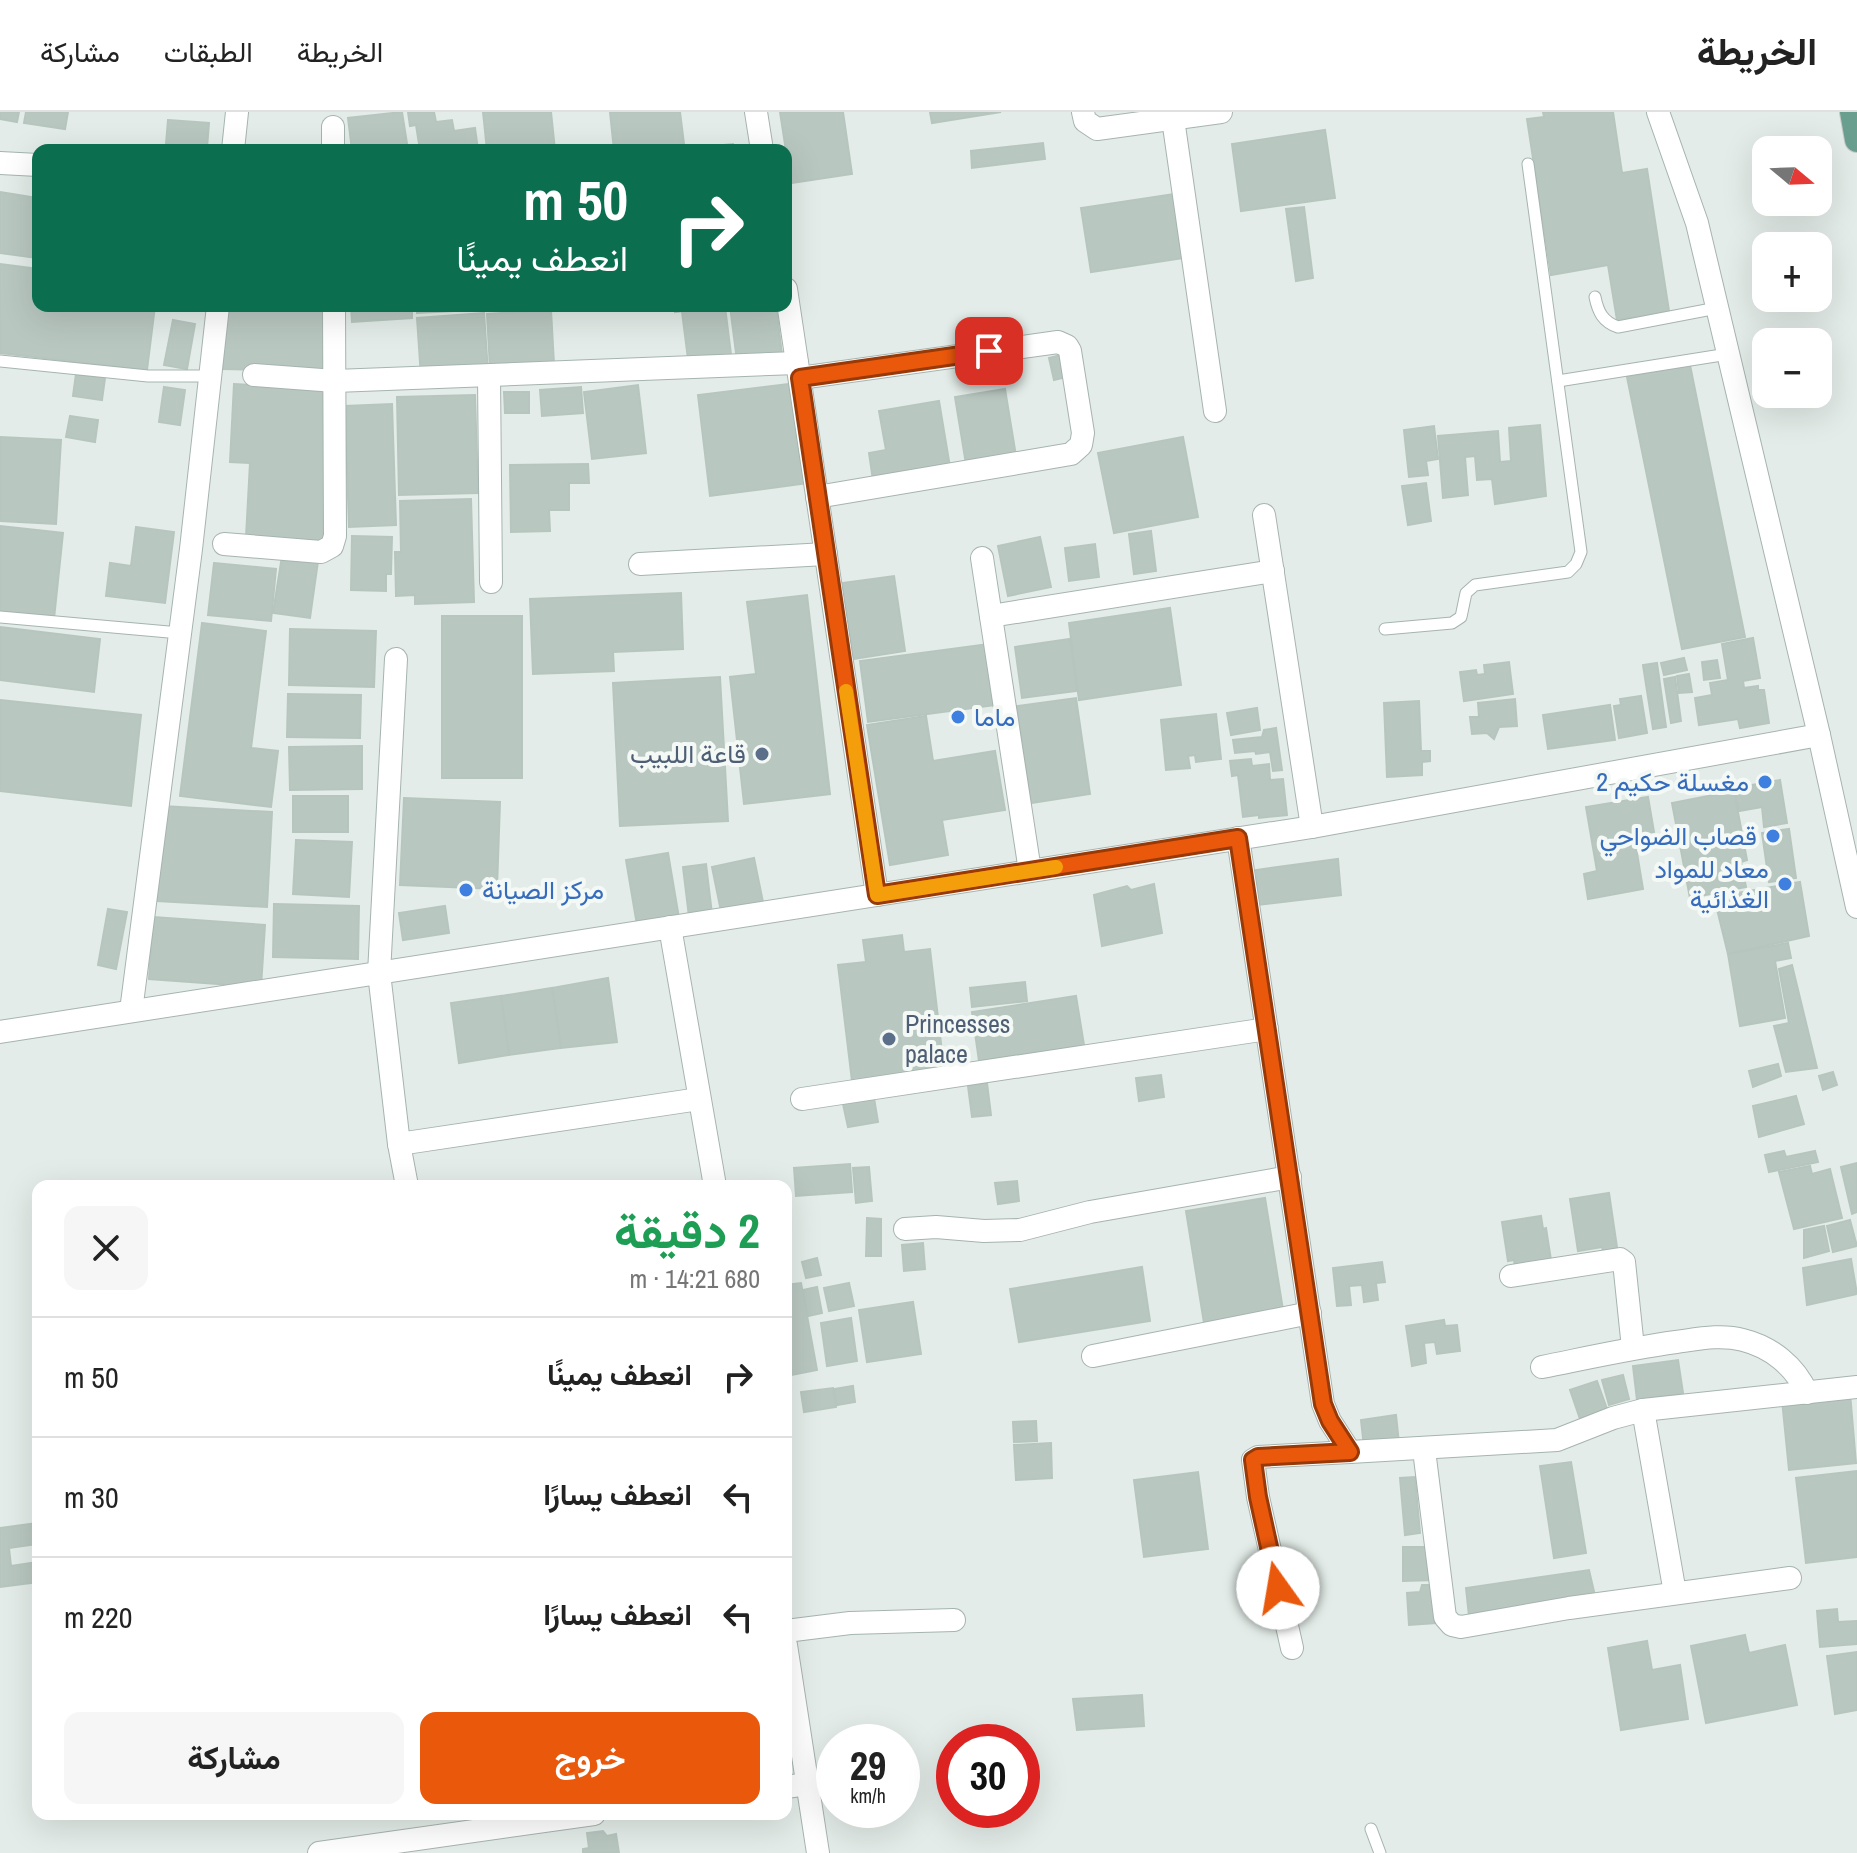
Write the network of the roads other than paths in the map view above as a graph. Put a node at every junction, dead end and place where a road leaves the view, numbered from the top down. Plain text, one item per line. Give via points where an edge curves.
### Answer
1 (237, 112) edge
2 (756, 112) edge
3 (1083, 112) edge
4 (1221, 112) edge
5 (1658, 112) edge
6 (1852, 112) edge
7 (1173, 119) junction
8 (333, 127) dead end
9 (1857, 140) edge
10 (234, 144) edge
11 (333, 144) edge
12 (761, 144) edge
13 (0, 163) edge
14 (1528, 164) dead end
15 (32, 165) edge
16 (1595, 297) dead end
17 (1717, 308) junction
18 (217, 312) edge
19 (334, 312) edge
20 (789, 312) edge
21 (1728, 354) junction
22 (0, 361) edge
23 (798, 371) junction
24 (254, 375) dead end
25 (211, 376) junction
26 (489, 377) junction
27 (335, 381) junction
28 (1558, 381) junction
29 (1215, 411) dead end
30 (817, 497) junction
31 (1264, 515) dead end
32 (224, 544) dead end
33 (826, 554) junction
34 (982, 558) dead end
35 (640, 564) dead end
36 (1273, 571) junction
37 (491, 582) dead end
38 (991, 616) junction
39 (0, 617) edge
40 (1385, 629) dead end
41 (180, 633) junction
42 (396, 659) dead end
43 (1819, 735) junction
44 (1312, 827) junction
45 (1238, 838) junction
46 (1030, 871) junction
47 (877, 895) junction
48 (1857, 907) edge
49 (670, 927) junction
50 (379, 973) junction
51 (131, 1011) junction
52 (1267, 1029) junction
53 (0, 1032) edge
54 (699, 1099) junction
55 (802, 1099) dead end
56 (399, 1144) junction
57 (1290, 1177) junction
58 (406, 1180) edge
59 (714, 1180) edge
60 (905, 1229) dead end
61 (1511, 1276) dead end
62 (1310, 1313) junction
63 (1633, 1348) junction
64 (1093, 1356) dead end
65 (1542, 1367) dead end
66 (1857, 1387) edge
67 (1807, 1393) junction
68 (1643, 1410) junction
69 (1424, 1450) junction
70 (1350, 1452) junction
71 (1790, 1578) dead end
72 (1675, 1593) junction
73 (954, 1620) dead end
74 (792, 1630) edge
75 (1292, 1648) dead end
76 (792, 1721) edge
77 (797, 1785) edge
78 (552, 1820) edge
79 (1371, 1829) dead end
80 (319, 1853) edge
81 (818, 1853) edge
82 (1380, 1853) edge

1 - 10 street
2 - 12 street
3 - 7 street via 1085,121 1097,129
4 - 7 street
5 - 17 street via 1697,223
6 - 9 main road
7 - 29 street
8 - 11 street
13 - 15 street
14 - 28 lane
16 - 17 lane via 1599,313 1618,327
17 - 21 street
18 - 25 street
19 - 27 street
20 - 23 street
21 - 28 lane
21 - 43 street
22 - 25 lane via 148,376
23 - 26 street
23 - 30 street
23 - 30 street via 1058,342 1070,351 1079,406 1083,440 1071,454
24 - 27 street
25 - 41 street
26 - 27 street
26 - 37 street
27 - 32 street via 332,546 321,552
28 - 40 lane via 1580,539 1576,564 1568,572 1475,585 1466,593 1461,617 1452,623
30 - 33 street
31 - 36 street
33 - 35 street
33 - 47 street
34 - 38 street
36 - 38 street
36 - 44 street
38 - 46 street
39 - 41 lane
41 - 51 street
42 - 50 street
43 - 44 street
43 - 48 street
44 - 45 street
45 - 46 street
45 - 52 street
46 - 47 street
47 - 49 street
49 - 50 street
49 - 54 street
50 - 51 street
50 - 56 street
51 - 53 street
52 - 55 street
52 - 57 street
54 - 56 street
54 - 59 street
56 - 58 street
57 - 60 street via 1090,1212 1020,1230
57 - 62 street
61 - 63 street via 1620,1259
62 - 64 street
62 - 70 street via 1323,1404
63 - 65 street
63 - 67 street via 1740,1339 1782,1360
66 - 67 street
67 - 68 street
68 - 69 street via 1557,1440
68 - 72 street
69 - 70 street
69 - 72 street via 1445,1617 1452,1625
70 - 75 street via 1253,1460
71 - 72 street
73 - 74 street
76 - 77 street
77 - 81 street
78 - 80 street
79 - 82 lane

